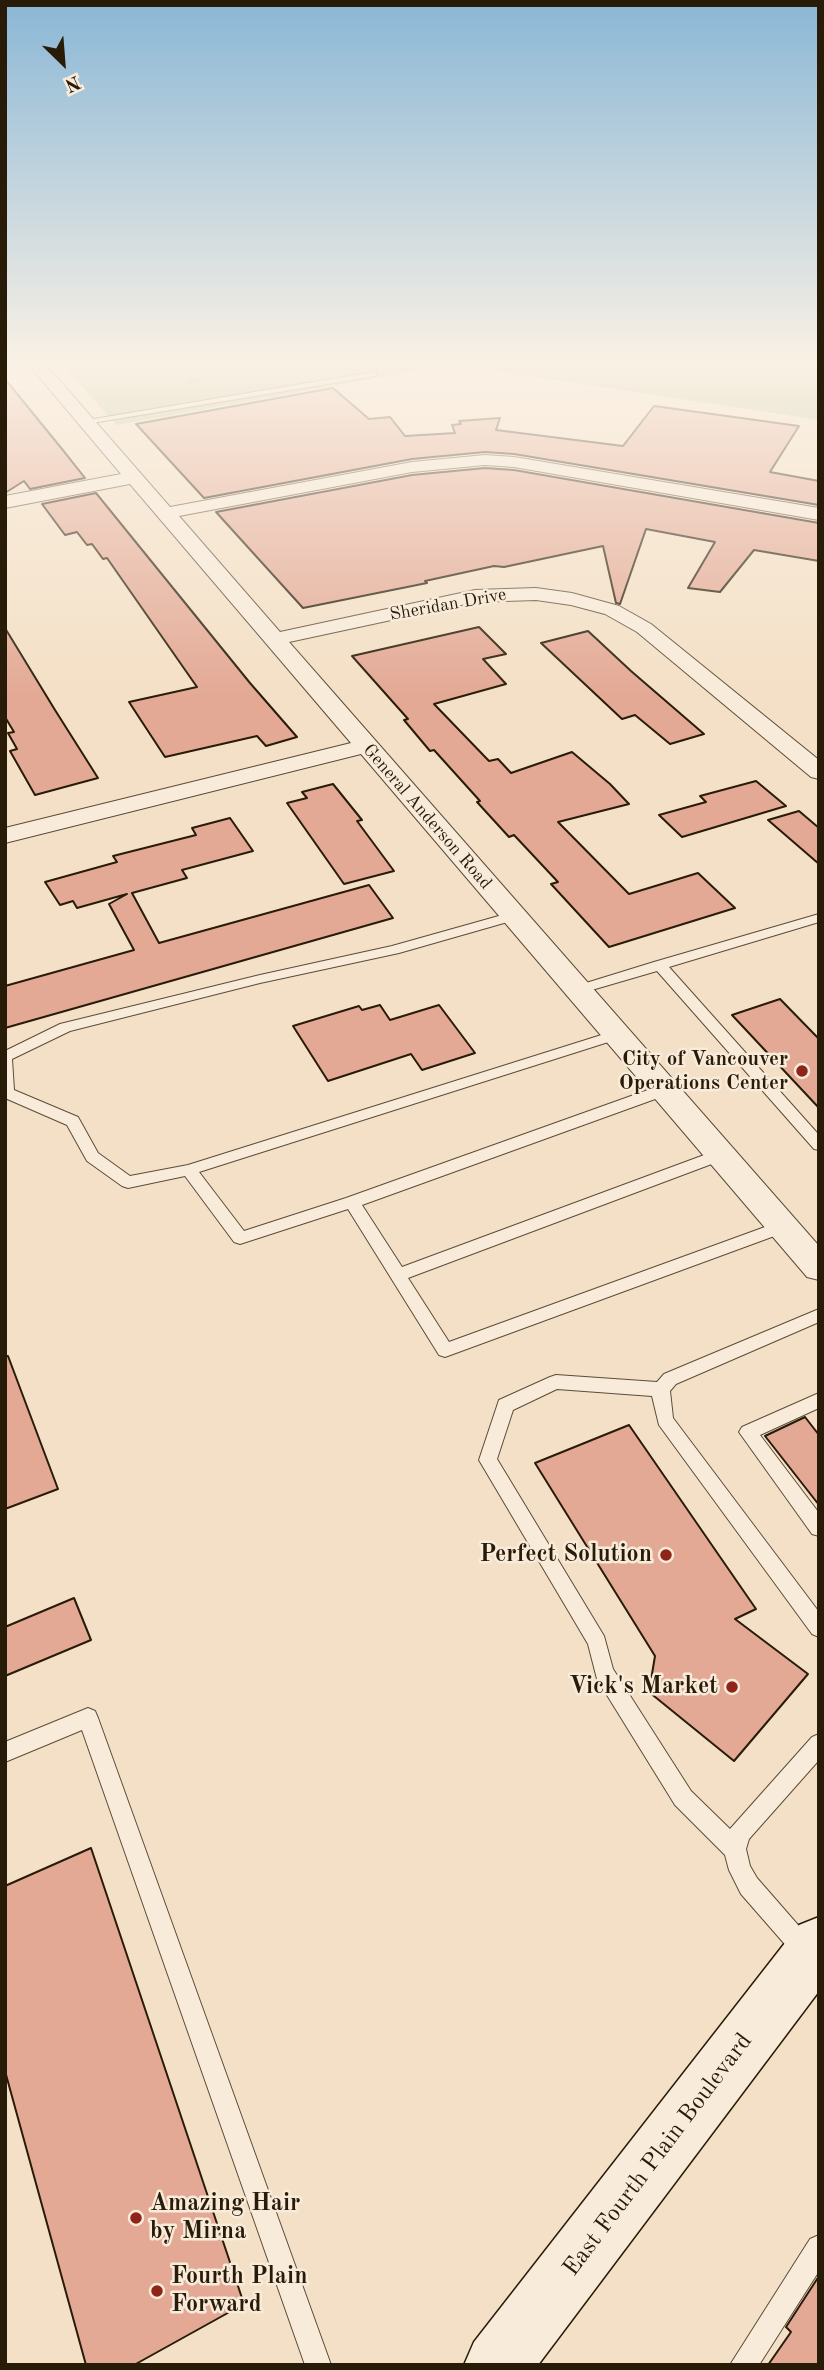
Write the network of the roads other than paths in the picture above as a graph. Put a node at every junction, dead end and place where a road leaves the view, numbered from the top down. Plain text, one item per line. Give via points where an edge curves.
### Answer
1 (366, 476) edge
2 (595, 476) edge
3 (135, 477) joint
4 (5, 502) edge
5 (166, 513) junction
6 (819, 514) edge
7 (275, 639) junction
8 (365, 746) junction
9 (819, 772) edge
10 (5, 836) edge
11 (513, 916) junction
12 (819, 918) edge
13 (659, 965) junction
14 (578, 990) junction
15 (616, 1035) junction
16 (6, 1069) edge
17 (664, 1090) junction
18 (819, 1145) edge
19 (720, 1155) junction
20 (189, 1170) junction
21 (352, 1202) junction
22 (782, 1227) junction
23 (819, 1268) edge
24 (398, 1275) junction
25 (819, 1315) edge
26 (661, 1389) junction
27 (819, 1400) edge
28 (819, 1528) edge
29 (816, 1621) edge
30 (819, 1744) edge
31 (5, 1752) edge
32 (737, 1841) junction
33 (814, 1951) edge
34 (819, 2248) edge
35 (318, 2365) edge
36 (497, 2365) edge
37 (743, 2365) edge

1 - 5 street
2 - 6 street
3 - 4 street
3 - 5 street, General Anderson Road
5 - 7 street, General Anderson Road
7 - 8 street, General Anderson Road
7 - 9 street, Sheridan Drive via 475,596 536,594 572,600 612,610 644,628
8 - 10 street
8 - 11 street, General Anderson Road
11 - 14 street, General Anderson Road
11 - 16 lane via 394,950 65,1027 5,1057
12 - 13 lane
13 - 14 lane
13 - 18 lane
14 - 15 street, General Anderson Road
15 - 17 street, General Anderson Road
15 - 20 lane
16 - 20 lane via 7,1093 73,1121 92,1157 128,1182
17 - 19 street, General Anderson Road
17 - 21 lane
19 - 22 street, General Anderson Road
19 - 24 lane
20 - 21 lane via 240,1238
21 - 24 lane
22 - 23 street, General Anderson Road
22 - 24 lane via 445,1350
25 - 26 lane via 670,1379
26 - 29 lane via 665,1420
26 - 32 lane via 556,1382 506,1405 488,1460 597,1642 604,1672 683,1798
27 - 28 lane via 748,1432
30 - 32 lane
31 - 35 lane via 88,1718
32 - 33 lane via 740,1870 749,1886
33 - 36 main road, East Fourth Plain Boulevard
34 - 37 lane

